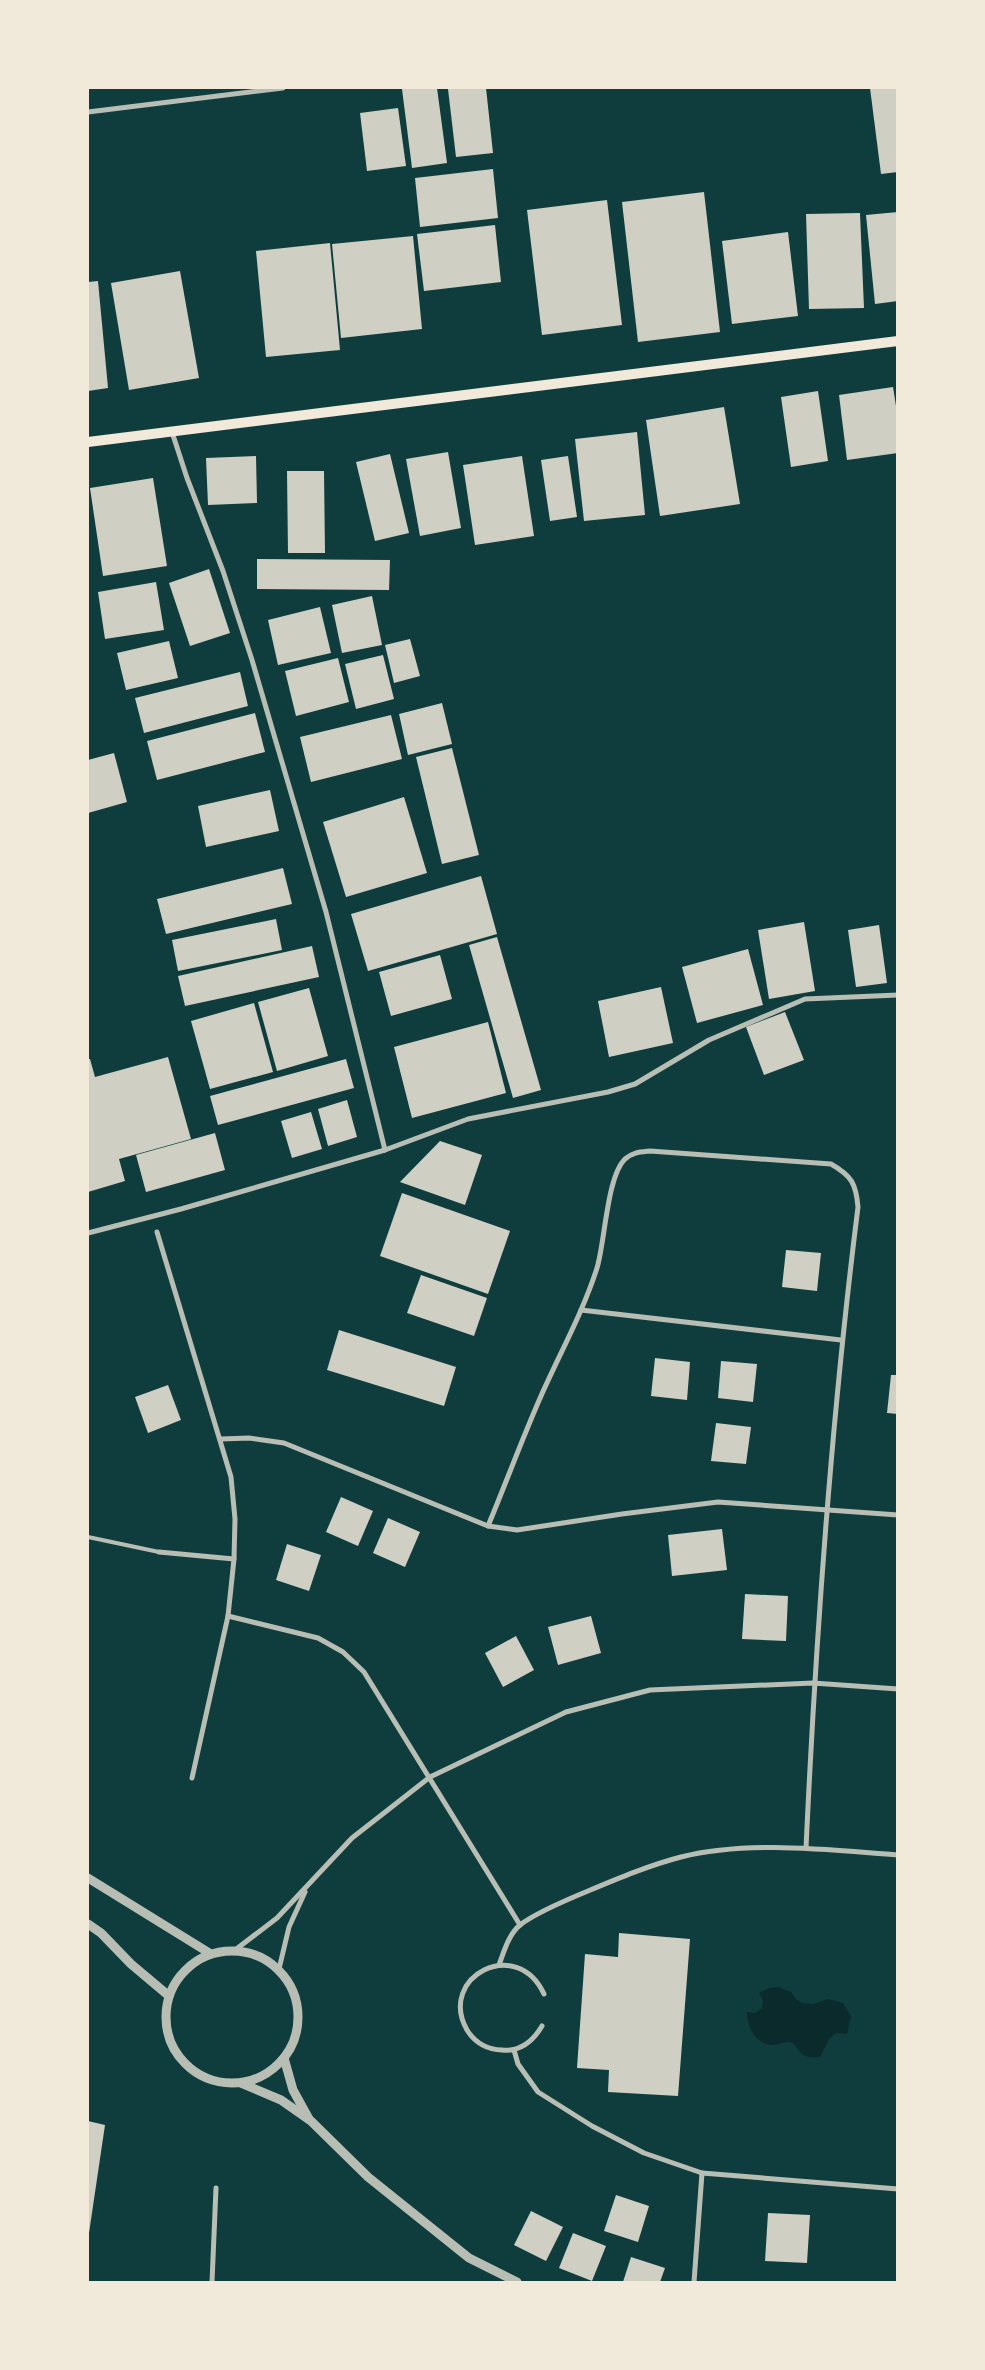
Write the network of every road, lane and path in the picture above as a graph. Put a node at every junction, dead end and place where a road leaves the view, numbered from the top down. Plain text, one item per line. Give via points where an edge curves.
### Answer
1 (283, 88) edge
2 (88, 112) edge
3 (898, 340) edge
4 (172, 432) junction
5 (88, 442) edge
6 (898, 995) edge
7 (385, 1150) junction
8 (157, 1232) dead end
9 (88, 1233) edge
10 (581, 1310) junction
11 (841, 1340) junction
12 (221, 1440) junction
13 (825, 1510) junction
14 (898, 1515) edge
15 (488, 1526) junction
16 (88, 1537) edge
17 (158, 1552) joint
18 (234, 1559) junction
19 (228, 1616) junction
20 (814, 1683) junction
21 (898, 1689) edge
22 (430, 1776) junction
23 (192, 1778) dead end
24 (806, 1848) junction
25 (898, 1854) edge
26 (88, 1878) edge
27 (307, 1888) junction
28 (88, 1924) edge
29 (520, 1925) junction
30 (235, 1950) junction
31 (211, 1954) junction
32 (499, 1965) junction
33 (279, 1969) junction
34 (544, 1994) dead end
35 (169, 1996) junction
36 (542, 2026) dead end
37 (514, 2050) junction
38 (284, 2058) junction
39 (241, 2083) junction
40 (311, 2121) junction
41 (702, 2173) junction
42 (216, 2188) dead end
43 (898, 2189) edge
44 (212, 2282) edge
45 (517, 2282) edge
46 (694, 2282) edge

1 - 2 street
3 - 4 main road
4 - 5 main road
4 - 7 street via 186,478 224,570 252,660 326,912
6 - 7 street via 805,1000 709,1040 635,1084 468,1119
7 - 9 street via 182,1210
8 - 12 street
10 - 11 street
10 - 11 street via 597,1266 616,1174 624,1159 636,1152 831,1164 846,1172 856,1189 858,1207
10 - 15 street
11 - 13 street
12 - 15 street via 249,1438 284,1443
12 - 18 street via 231,1476
13 - 14 street
13 - 15 street via 718,1502 517,1530
13 - 20 street
16 - 17 lane
17 - 18 street
18 - 19 street
19 - 22 street via 318,1638 343,1652 364,1672
19 - 23 street
20 - 21 street
20 - 22 street via 650,1690 566,1712
20 - 24 street
22 - 27 street via 352,1838
22 - 29 street
24 - 25 street
24 - 29 street via 736,1849 682,1857 574,1896
26 - 31 street
27 - 30 street via 277,1918
27 - 33 street via 289,1927
28 - 35 street
29 - 32 street via 506,1944
30 - 31 street
30 - 33 street via 251,1952
31 - 35 street via 192,1963 178,1978
32 - 34 street via 527,1971
32 - 37 street via 480,1972 466,1986 460,2006 461,2016 476,2042 495,2050
33 - 38 street via 297,2003 294,2041
35 - 39 street via 165,2018 170,2041 181,2060 198,2074 219,2083
36 - 37 street via 530,2042
37 - 41 street via 518,2064 538,2092 644,2154
38 - 39 street via 257,2079
38 - 40 street via 293,2090
39 - 40 street via 280,2100
40 - 45 street via 368,2178 469,2258
41 - 43 street
41 - 46 street
42 - 44 street

